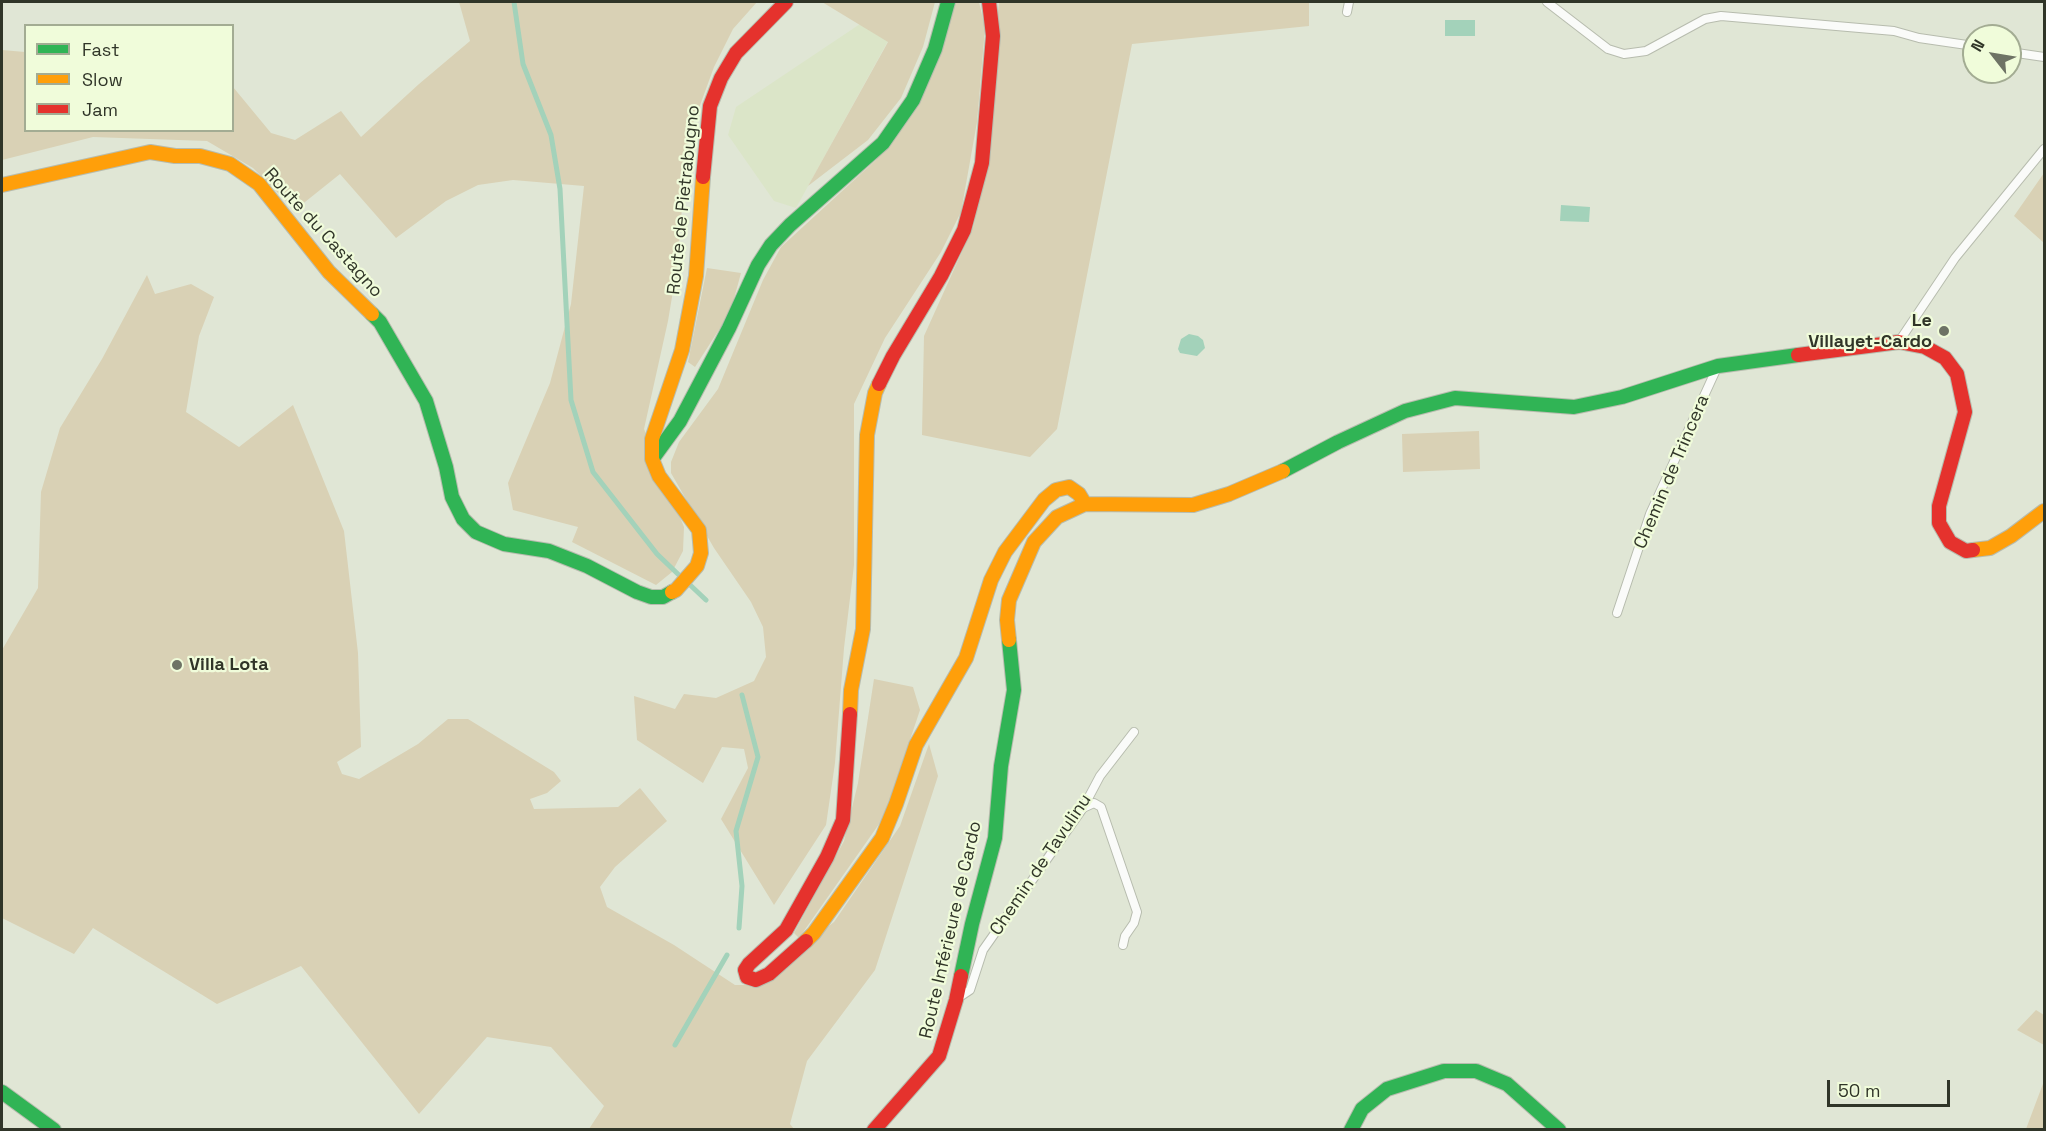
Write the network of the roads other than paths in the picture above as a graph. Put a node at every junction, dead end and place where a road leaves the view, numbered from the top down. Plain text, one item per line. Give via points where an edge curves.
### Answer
1 (786, 2) edge
2 (948, 2) edge
3 (988, 2) edge
4 (1349, 2) edge
5 (1547, 2) edge
6 (1347, 12) dead end
7 (1962, 44) edge
8 (2022, 54) edge
9 (2044, 57) edge
10 (2044, 149) edge
11 (2, 185) edge
12 (1899, 342) junction
13 (1718, 366) junction
14 (652, 459) junction
15 (1085, 504) junction
16 (2044, 511) edge
17 (1617, 614) dead end
18 (1134, 732) dead end
19 (1083, 808) junction
20 (1123, 945) dead end
21 (956, 1000) junction
22 (2, 1092) edge
23 (54, 1130) edge
24 (874, 1130) edge
25 (1351, 1130) edge
26 (1559, 1130) edge

1 - 14 street, Route de Pietrabugno via 736,53 710,106 696,276 682,350 652,439
2 - 14 street via 935,49 914,100 883,143 771,245 680,421
3 - 15 street via 993,36 982,164 964,230 875,393 867,435 863,629 851,690 843,820 786,930 749,964 745,970 747,977 756,980 769,974 814,933 882,838 916,745 966,658 991,580 1005,552 1056,490 1069,487
4 - 6 lane
5 - 7 lane via 1608,49 1624,54 1646,51 1705,19 1721,16 1894,31
8 - 9 lane
10 - 12 lane via 1955,258
11 - 14 street, Route du Castagno via 150,152 200,156 230,164 259,184 329,273 380,322 426,401 452,497 463,519 476,532 504,544 549,551 637,592 663,597 676,590 697,566 701,553 699,530 659,476
12 - 13 street, Route Inférieure de Cardo
12 - 16 street, Route Inférieure de Cardo via 1925,347 1946,358 1957,374 1965,412 1939,506 1939,523 1950,542 1966,551 1990,548
13 - 15 street, Route Inférieure de Cardo via 1622,397 1574,407 1455,398 1405,411 1278,474 1193,505
13 - 17 lane, Chemin de Trincera via 1650,514
15 - 21 street, Route Inférieure de Cardo via 1057,517 1034,542 1009,600 1007,620 1014,690 1001,766 995,838
18 - 19 lane, Chemin de Tavulinu via 1100,776
19 - 20 lane via 1094,803 1101,807 1137,912
19 - 21 lane, Chemin de Tavulinu via 983,950 970,990
21 - 24 street, Route Inférieure de Cardo via 939,1056
22 - 23 street
25 - 26 street via 1362,1109 1386,1089 1444,1071 1476,1071 1507,1084

